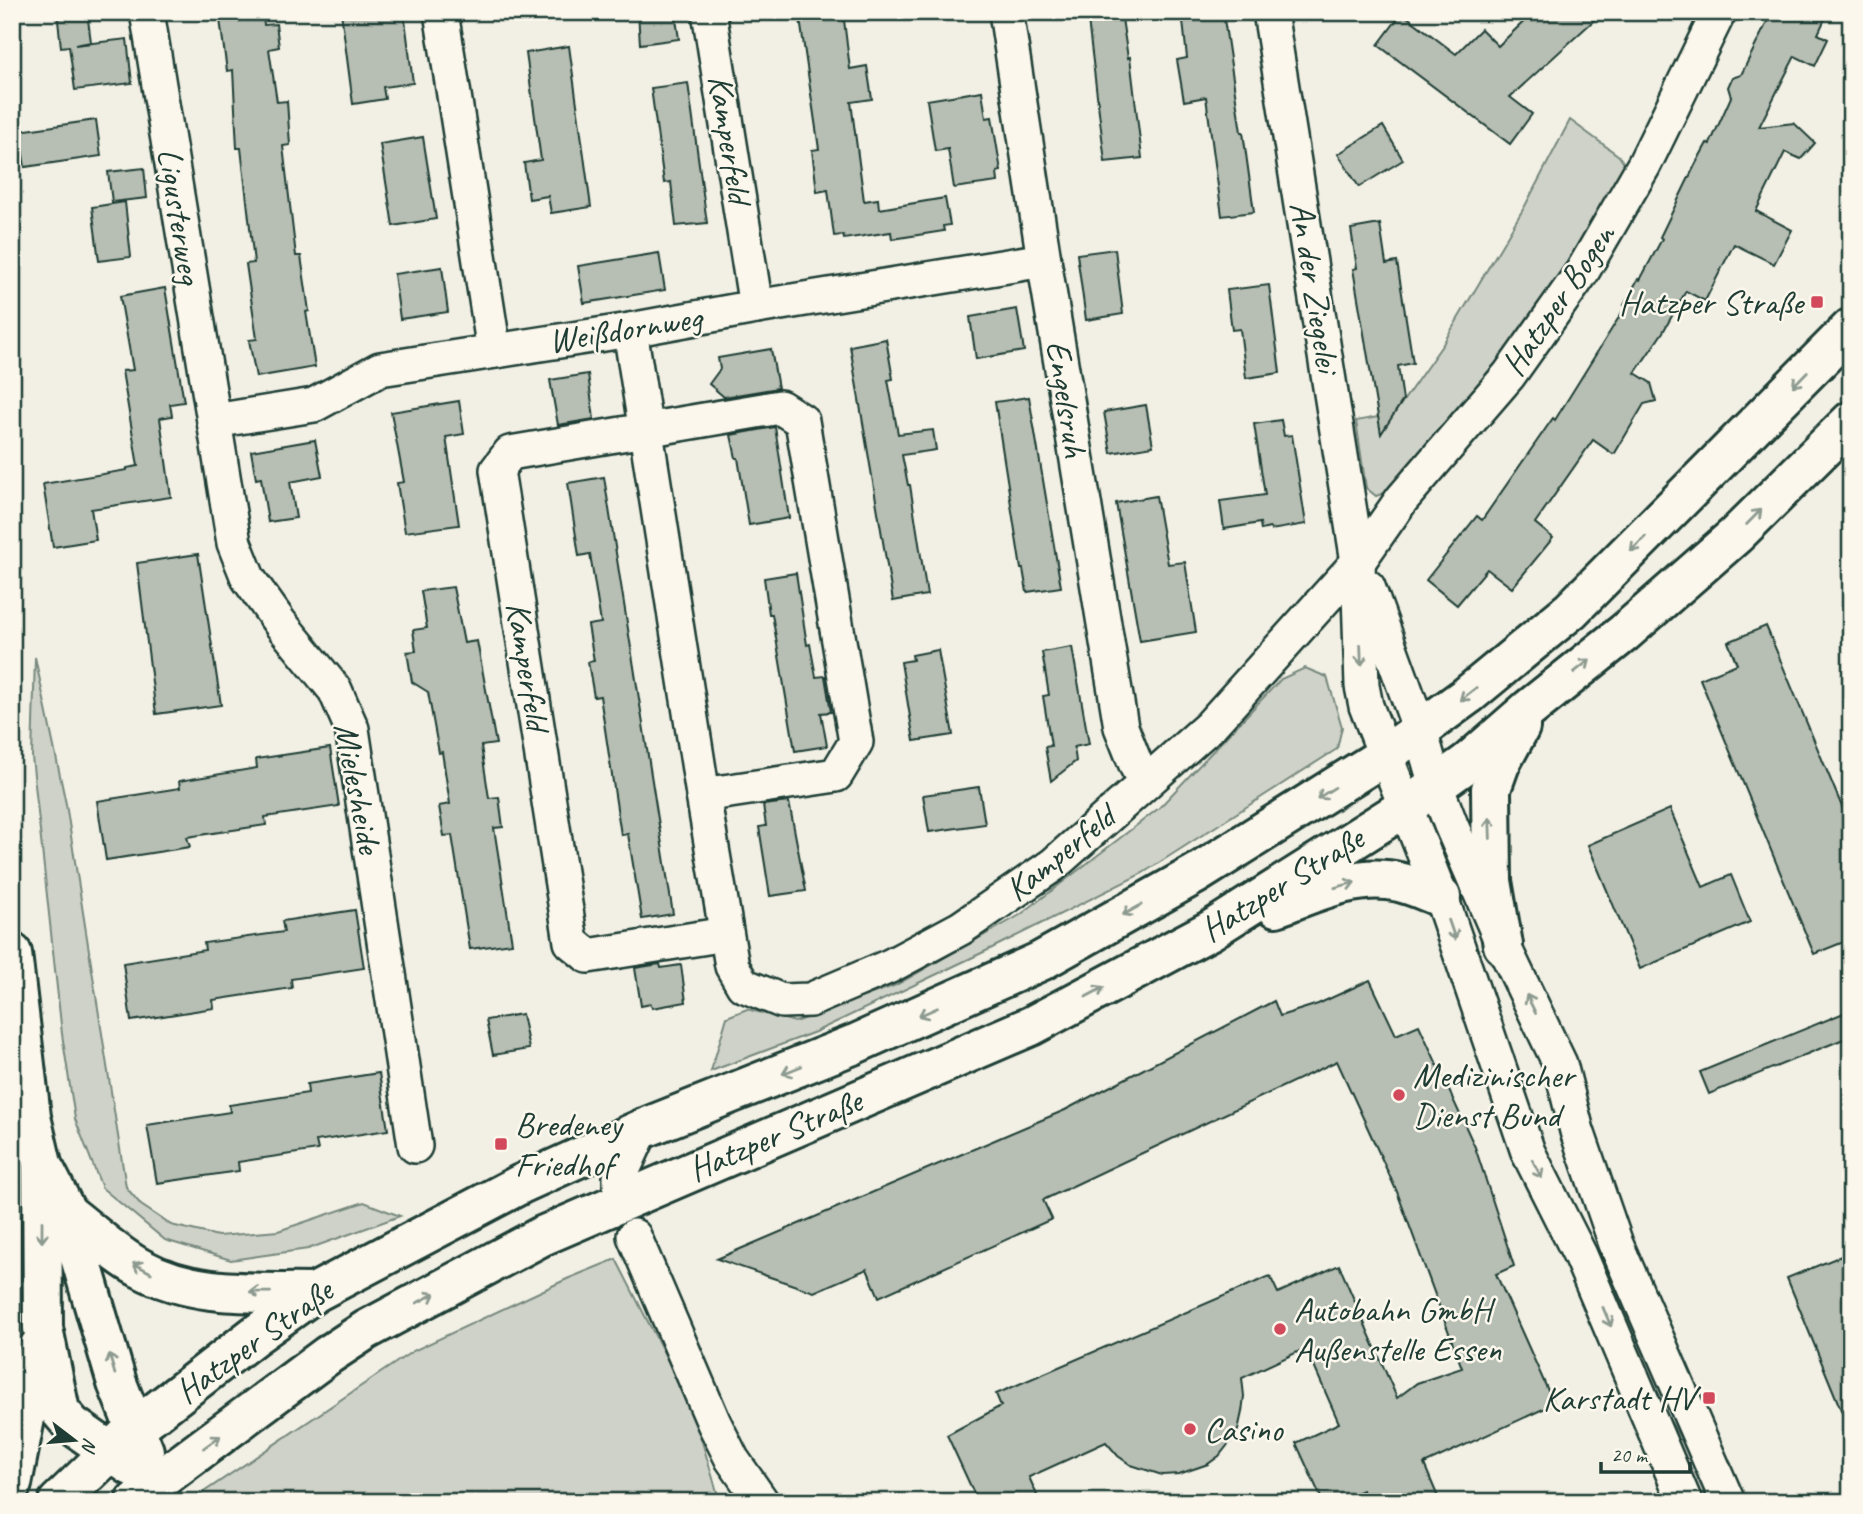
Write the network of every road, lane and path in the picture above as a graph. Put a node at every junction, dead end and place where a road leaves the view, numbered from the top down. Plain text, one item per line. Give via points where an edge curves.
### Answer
1 (147, 12) edge
2 (441, 12) edge
3 (709, 12) edge
4 (1006, 12) edge
5 (1270, 12) edge
6 (1719, 12) edge
7 (1044, 260) junction
8 (756, 307) junction
9 (1851, 328) edge
10 (630, 330) junction
11 (494, 351) junction
12 (214, 421) junction
13 (1851, 421) edge
14 (645, 430) junction
15 (1358, 562) junction
16 (1529, 709) junction
17 (1420, 730) junction
18 (1384, 756) junction
19 (1145, 782) junction
20 (1436, 786) junction
21 (703, 795) junction
22 (1404, 808) junction
23 (1441, 897) junction
24 (1211, 930) junction
25 (726, 934) junction
26 (1503, 945) junction
27 (12, 953) edge
28 (22, 1121) edge
29 (642, 1129) junction
30 (415, 1146) dead end
31 (42, 1164) junction
32 (67, 1213) junction
33 (627, 1219) junction
34 (314, 1293) junction
35 (43, 1328) junction
36 (122, 1440) junction
37 (12, 1485) edge
38 (146, 1492) edge
39 (58, 1502) edge
40 (762, 1502) edge
41 (1685, 1502) edge
42 (1728, 1502) edge

1 - 12 street, Ligusterweg
2 - 11 street
3 - 8 street, Kamperfeld
4 - 7 street, Engelsruh
5 - 15 street, An der Ziegelei
6 - 15 street, Hatzper Bogen via 1644,165 1582,272 1509,375 1402,499
7 - 8 street, Weißdornweg
7 - 19 street, Engelsruh via 1121,727
8 - 10 street, Weißdornweg
9 -> 17 main road, Hatzper Straße via 1571,610
10 - 11 street, Weißdornweg
10 - 14 street, Kamperfeld
11 - 12 street, Weißdornweg via 380,369 314,405
12 - 30 street, Mielesheide via 234,543 248,578 335,690 352,729
16 -> 13 main road, Hatzper Straße via 1736,535
14 - 21 street, Kamperfeld
14 - 21 street, Kamperfeld via 780,407 802,421 856,742 836,775
14 - 25 street, Kamperfeld via 510,453 497,470 571,942 588,956
15 - 17 street, An der Ziegelei
15 -> 18 street, An der Ziegelei via 1362,686
15 - 19 street, Kamperfeld via 1210,726
16 - 20 main road, Hatzper Straße
26 -> 16 main road via 1492,881 1491,789
17 - 18 main road, Hatzper Straße
17 - 20 street, An der Ziegelei
18 - 22 street, An der Ziegelei
18 -> 29 main road, Hatzper Straße via 1196,874 1041,961 855,1044
19 - 25 street, Kamperfeld via 1053,865 961,929 810,1000 782,1001 743,985 732,966
20 - 22 main road, Hatzper Straße
20 - 26 street, An der Ziegelei
21 - 25 street, Kamperfeld
22 - 23 street, An der Ziegelei
22 - 24 main road, Hatzper Straße
24 -> 23 main road via 1367,879 1399,881
23 -> 41 street, An der Ziegelei via 1528,1152 1580,1255
33 -> 24 main road, Hatzper Straße via 1035,1024
42 -> 26 street, An der Ziegelei via 1616,1244 1577,1131 1560,1064
27 - 28 main road
28 - 31 main road
29 - 33 street, Hatzper Straße via 620,1177
29 - 34 main road, Hatzper Straße via 521,1184
31 - 32 main road
31 -> 35 main road
34 -> 32 main road via 206,1291 169,1282 138,1267
36 -> 32 main road via 117,1383
38 -> 33 main road, Hatzper Straße via 366,1330 542,1236
33 - 40 street via 714,1423
34 - 36 main road, Hatzper Straße
35 - 36 main road via 60,1411 72,1425
35 - 37 main road
36 - 38 main road
36 - 39 main road, Hatzper Straße

